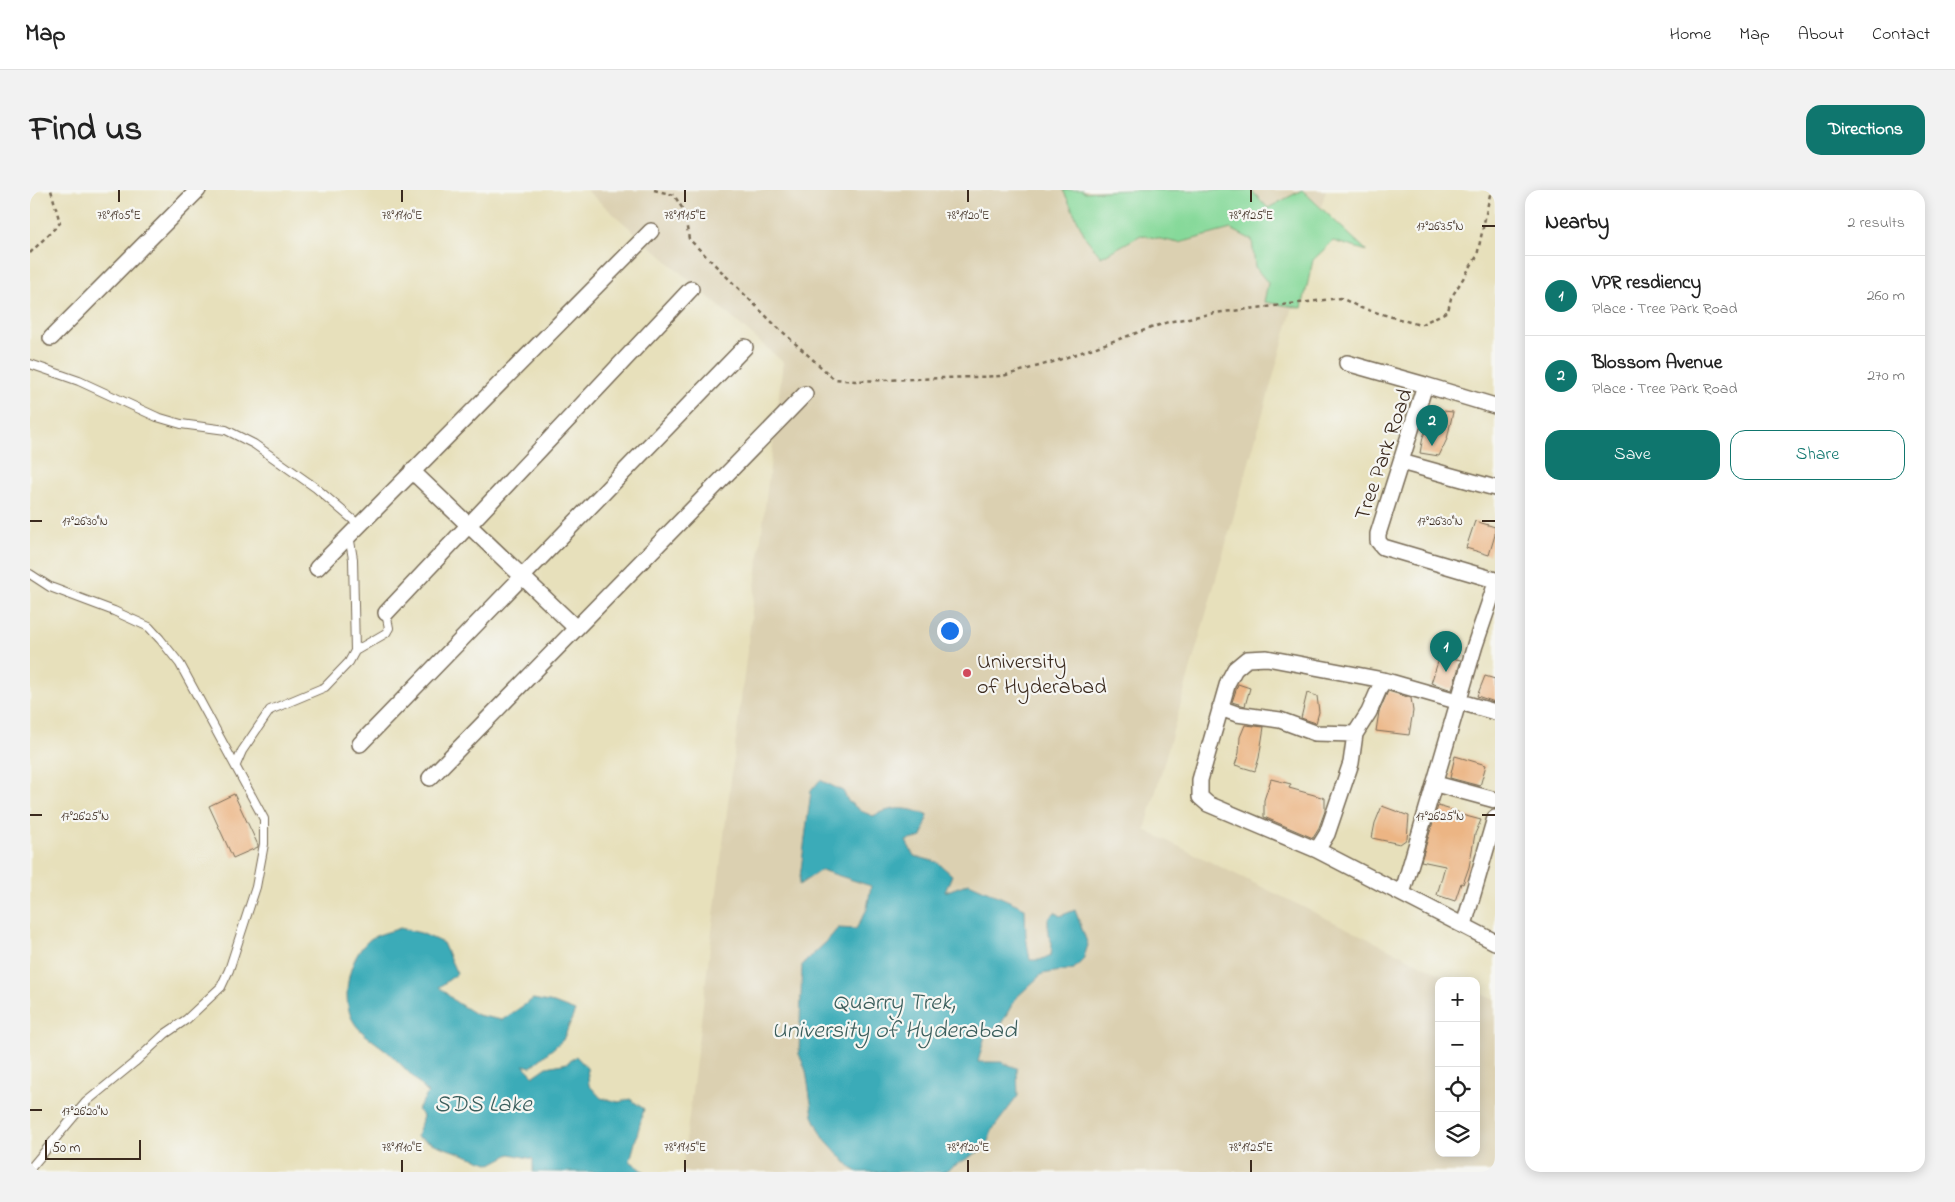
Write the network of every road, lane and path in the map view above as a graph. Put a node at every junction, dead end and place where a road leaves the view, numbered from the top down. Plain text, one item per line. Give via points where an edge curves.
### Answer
1 (51, 190) edge
2 (198, 190) edge
3 (654, 190) edge
4 (1491, 190) edge
5 (651, 231) dead end
6 (30, 253) edge
7 (692, 289) dead end
8 (51, 338) dead end
9 (745, 347) dead end
10 (1347, 363) dead end
11 (30, 364) edge
12 (1425, 385) junction
13 (805, 394) dead end
14 (1495, 406) edge
15 (1401, 462) junction
16 (412, 471) junction
17 (1495, 488) edge
18 (469, 525) junction
19 (354, 530) junction
20 (317, 568) dead end
21 (30, 574) edge
22 (523, 576) junction
23 (1495, 580) edge
24 (1495, 586) edge
25 (386, 613) joint
26 (576, 628) junction
27 (355, 651) junction
28 (1383, 680) junction
29 (1460, 702) junction
30 (1220, 708) junction
31 (1495, 712) edge
32 (1355, 734) junction
33 (360, 744) dead end
34 (236, 765) junction
35 (430, 778) dead end
36 (1436, 784) junction
37 (1495, 800) edge
38 (1495, 818) edge
39 (1317, 850) junction
40 (1402, 894) junction
41 (1464, 925) junction
42 (1495, 942) edge
43 (30, 1169) edge

1 - 6 path via 60,224
2 - 8 street
3 - 4 path via 674,195 684,210 689,239 772,323 834,379 855,381 1003,376 1168,322 1341,298 1361,308 1420,325 1448,311 1451,298 1477,256
5 - 16 street
7 - 18 street
9 - 22 street
10 - 12 street
11 - 19 lane via 79,381 157,417 226,430 254,444 316,488
12 - 14 street, Tree Park Road
12 - 15 street, Tree Park Road
13 - 26 street
15 - 17 street
15 - 23 street, Tree Park Road via 1378,541 1383,546
16 - 18 street
16 - 19 street
18 - 22 street
18 - 25 street
19 - 20 street
19 - 27 lane
21 - 34 lane via 50,587 149,627 180,664
22 - 26 street
22 - 33 street
24 - 29 street
25 - 27 lane via 389,628 386,633
26 - 35 street
27 - 34 lane via 325,687 270,710
28 - 29 street
28 - 30 street via 1267,658 1247,659 1235,669
28 - 32 street
29 - 31 street
29 - 36 street
30 - 32 street via 1237,714 1280,720 1315,733
30 - 39 street via 1200,780 1200,797 1208,804
32 - 39 street via 1351,763 1326,834
34 - 43 lane via 264,819 264,844 256,886 222,987 86,1102
36 - 37 street
36 - 40 street
38 - 41 street
39 - 40 street
40 - 41 street
41 - 42 street

